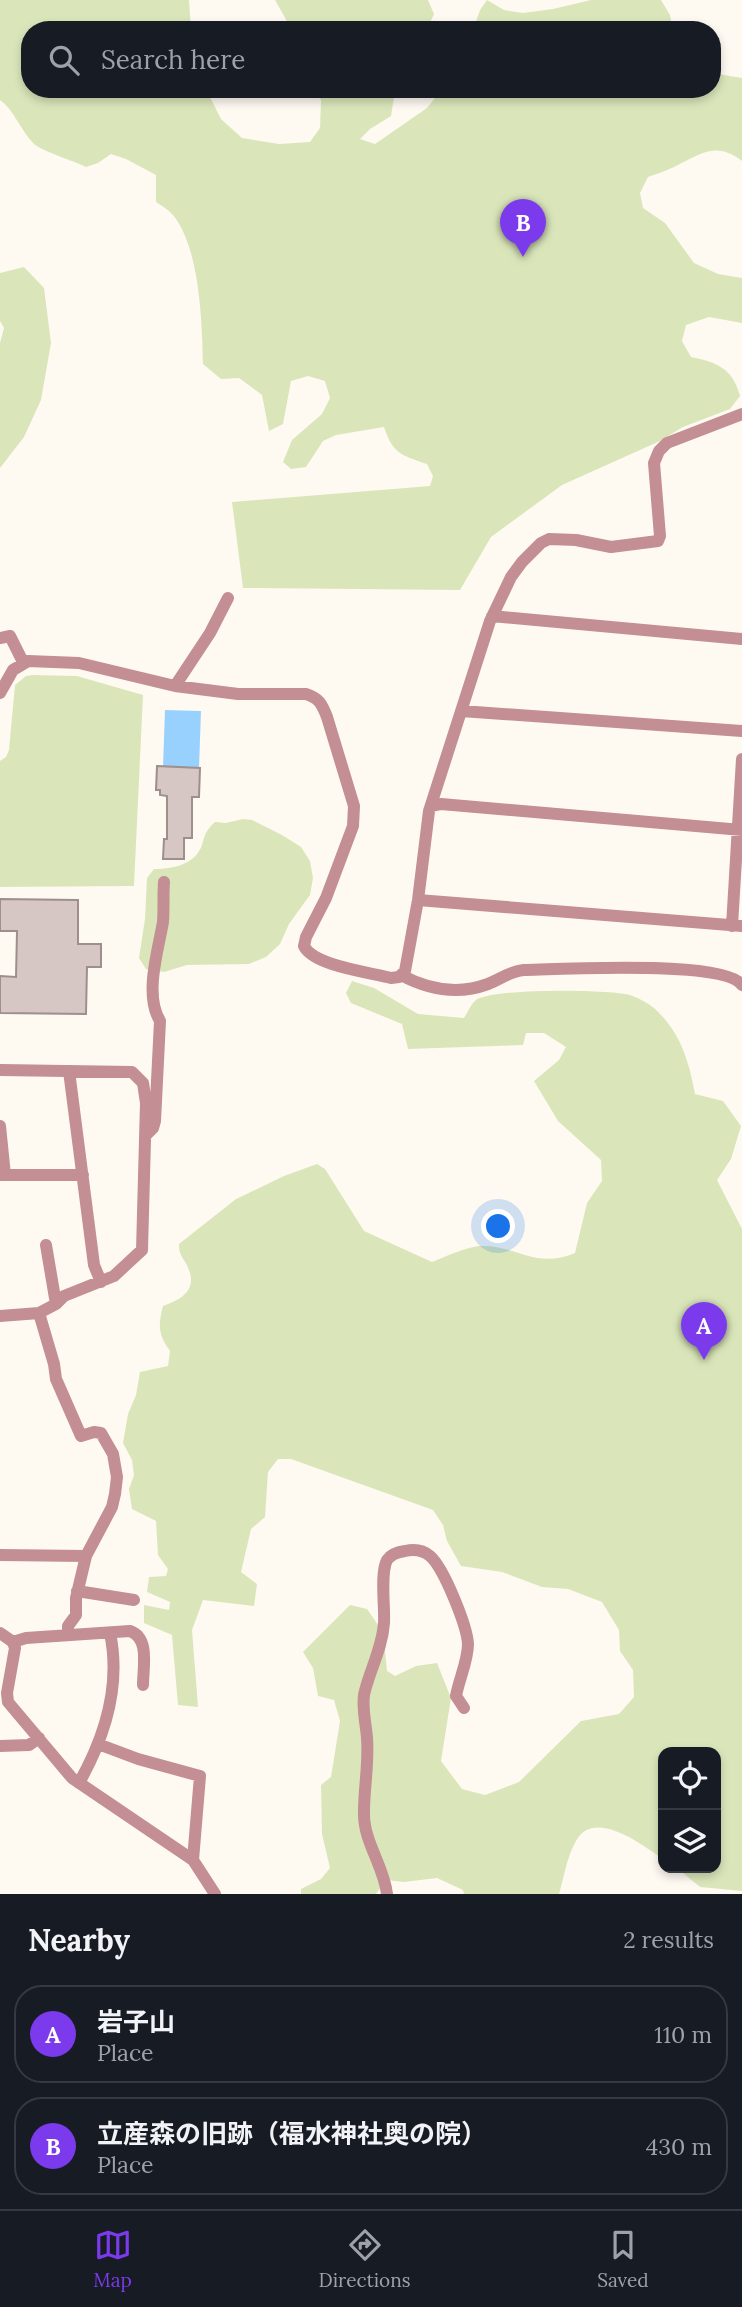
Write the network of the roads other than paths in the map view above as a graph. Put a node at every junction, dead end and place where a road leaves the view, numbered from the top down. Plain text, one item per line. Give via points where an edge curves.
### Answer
1 (742, 414) edge
2 (228, 598) dead end
3 (492, 616) junction
4 (0, 638) edge
5 (742, 639) edge
6 (23, 662) junction
7 (175, 685) junction
8 (0, 693) edge
9 (461, 711) junction
10 (742, 731) edge
11 (742, 759) edge
12 (432, 806) junction
13 (739, 829) edge
14 (164, 883) dead end
15 (418, 900) junction
16 (737, 926) edge
17 (401, 975) junction
18 (742, 985) edge
19 (0, 1070) edge
20 (69, 1071) junction
21 (0, 1126) edge
22 (145, 1135) junction
23 (3, 1175) edge
24 (83, 1175) junction
25 (46, 1245) dead end
26 (101, 1282) junction
27 (56, 1304) junction
28 (38, 1313) junction
29 (0, 1316) edge
30 (0, 1555) edge
31 (86, 1556) junction
32 (78, 1591) junction
33 (134, 1600) dead end
34 (0, 1633) edge
35 (110, 1633) junction
36 (68, 1635) junction
37 (13, 1642) junction
38 (143, 1685) dead end
39 (464, 1708) dead end
40 (39, 1738) junction
41 (98, 1744) junction
42 (0, 1746) edge
43 (79, 1783) junction
44 (193, 1860) junction
45 (215, 1894) edge
46 (387, 1894) edge

1 - 3 street via 667,443 659,451 654,463 658,541 611,547 549,540 510,577
2 - 7 street
3 - 5 street
3 - 9 street
4 - 6 street via 10,636
6 - 7 street via 89,665
6 - 8 street
7 - 17 street via 238,694 306,694 322,704 354,816 304,946 313,957 328,963 391,978
9 - 10 street
9 - 12 street
11 - 13 street
12 - 13 street
12 - 15 street
13 - 16 street
14 - 22 street via 155,955 155,1012 160,1021 155,1121
15 - 16 street
15 - 17 street
17 - 18 street via 428,986 460,991 524,970 690,969 731,976
19 - 20 street
20 - 22 street via 137,1075 145,1092
20 - 24 street
21 - 23 street
22 - 26 street via 142,1250
23 - 24 street
24 - 26 street via 94,1265
25 - 27 street
26 - 27 street via 64,1296
27 - 28 street
28 - 29 street
28 - 31 street via 56,1379 81,1436 101,1433 113,1454 117,1477 112,1507
30 - 31 street
31 - 32 street
32 - 33 street
32 - 36 street
34 - 37 street
35 - 36 street
35 - 38 street via 139,1634
35 - 41 street via 114,1650 110,1704
36 - 37 street
37 - 40 street via 8,1702
39 - 46 street via 456,1696 468,1646 466,1631 440,1571 423,1552 401,1551 389,1556 384,1566 382,1634 363,1704 366,1831
40 - 42 street via 29,1745
40 - 43 street
41 - 43 street
41 - 44 street via 200,1776
43 - 44 street
44 - 45 street

